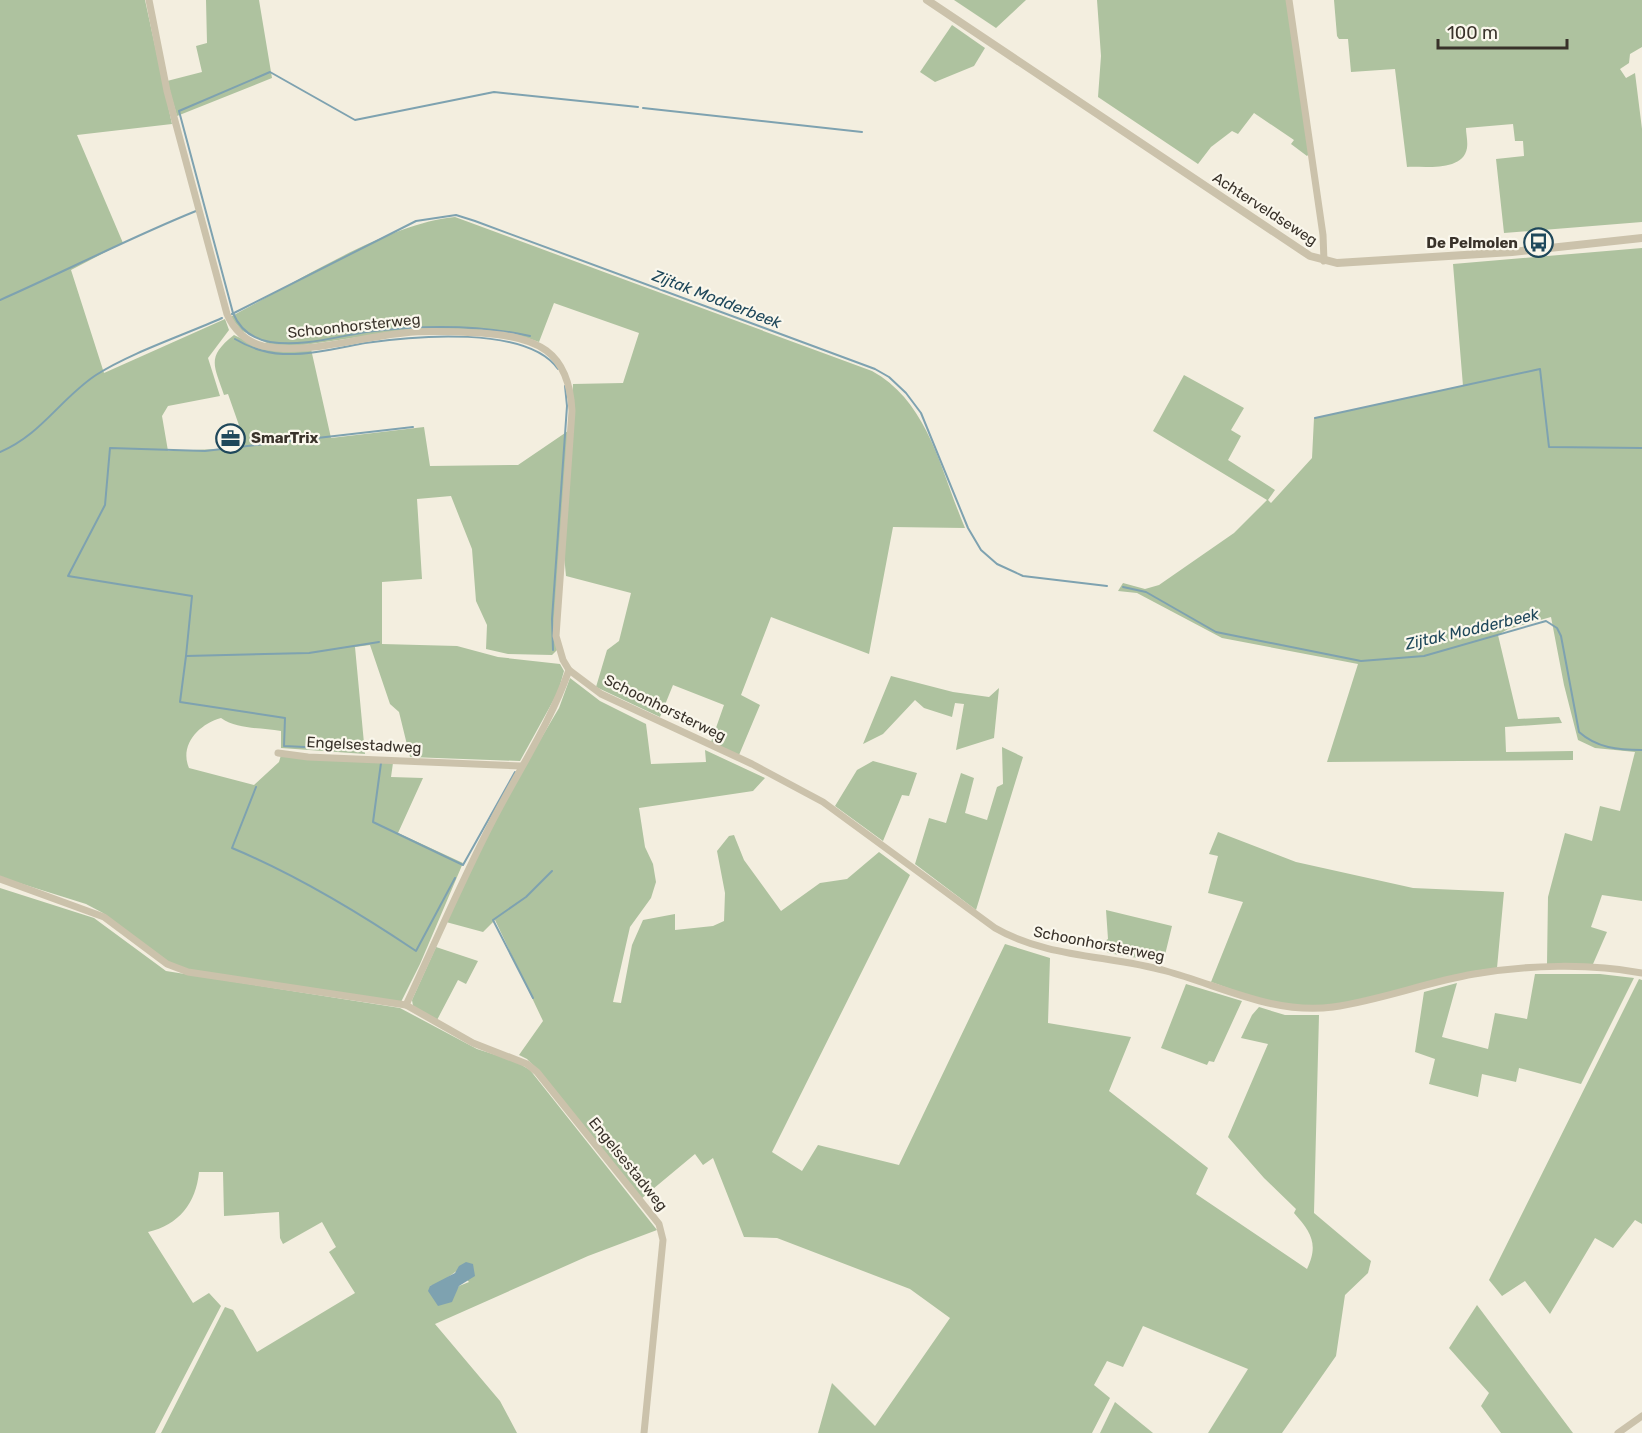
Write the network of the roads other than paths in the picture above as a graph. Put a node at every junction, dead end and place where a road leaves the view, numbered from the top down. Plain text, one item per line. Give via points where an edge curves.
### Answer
1 (150, 0) edge
2 (927, 0) edge
3 (1289, 0) edge
4 (1642, 238) edge
5 (1324, 261) junction
6 (569, 670) junction
7 (278, 753) dead end
8 (521, 765) junction
9 (0, 879) edge
10 (1642, 973) edge
11 (406, 1005) junction
12 (1642, 1416) edge
13 (644, 1433) edge
14 (1618, 1433) edge

1 - 6 street, Schoonhorsterweg via 167,92 227,314 239,333 261,346 289,348 404,333 489,334 543,346 561,364 569,385 572,411 556,636
2 - 5 street, Achterveldseweg via 1300,250
3 - 5 street
4 - 5 street, Achterveldseweg via 1512,252
6 - 8 street via 555,707
6 - 10 street, Schoonhorsterweg via 601,694 752,764 823,802 995,928 1018,941 1049,950 1165,970 1251,999 1302,1009 1342,1005 1505,970 1603,969
7 - 8 street, Engelsestadweg
8 - 11 street via 455,893
9 - 11 street, Engelsestadweg via 104,917 167,964 188,972
11 - 13 street, Engelsestadweg via 472,1043 537,1072 659,1224 663,1240
12 - 14 street

